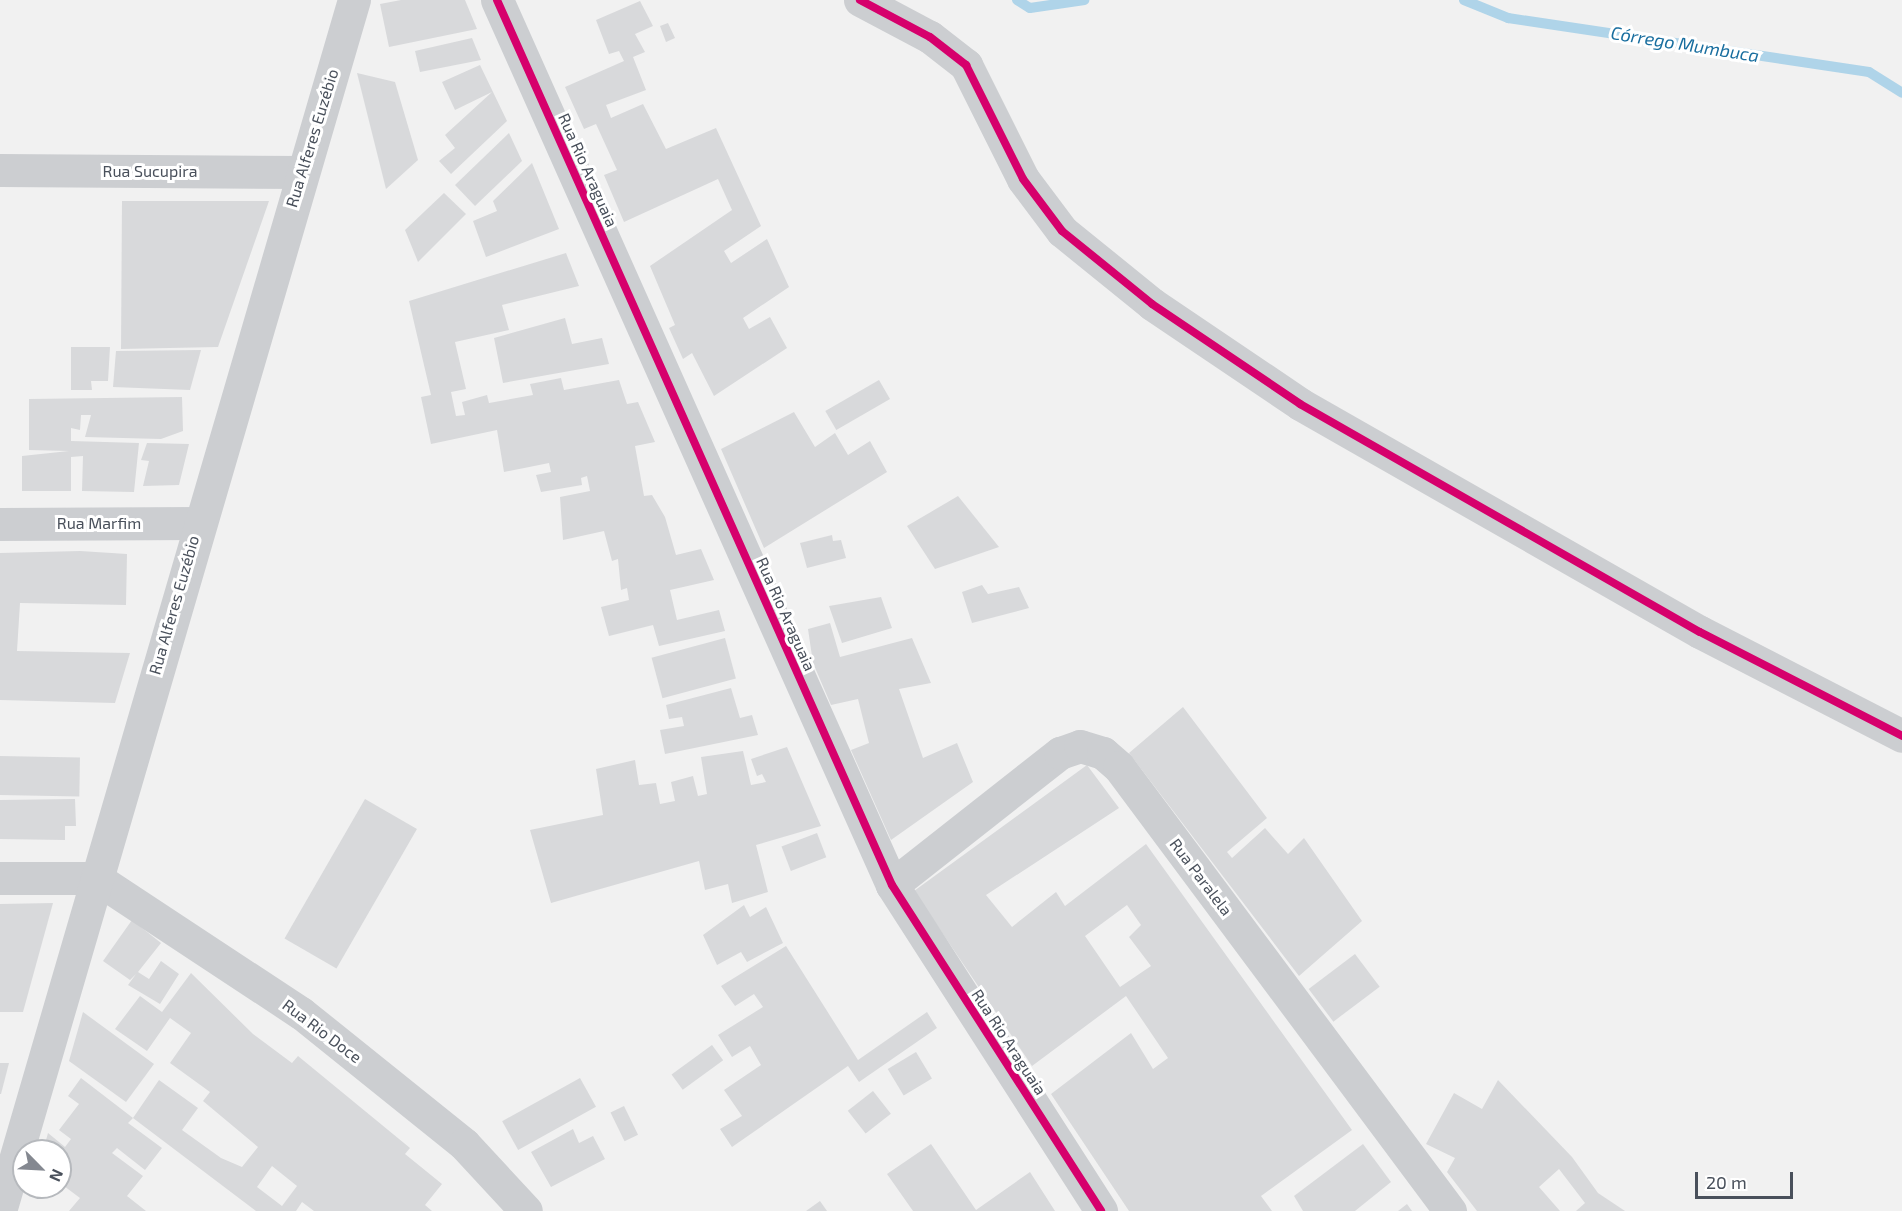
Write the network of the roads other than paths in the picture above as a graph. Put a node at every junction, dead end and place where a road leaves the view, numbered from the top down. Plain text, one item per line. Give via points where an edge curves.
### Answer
1 (354, 0) edge
2 (497, 0) edge
3 (860, 0) edge
4 (0, 170) edge
5 (301, 172) junction
6 (198, 523) junction
7 (0, 524) edge
8 (1902, 736) edge
9 (0, 878) edge
10 (96, 878) junction
11 (892, 885) junction
12 (0, 1211) edge
13 (526, 1211) edge
14 (1101, 1211) edge
15 (1450, 1211) edge

1 - 5 street, Rua Alferes Euzébio
2 - 11 street, Rua Rio Araguaia
3 - 8 street via 930,37 966,66 1023,179 1062,231 1152,304 1300,404 1700,632
4 - 5 street, Rua Sucupira
5 - 6 street, Rua Alferes Euzébio
6 - 7 street, Rua Marfim
6 - 10 street, Rua Alferes Euzébio
9 - 10 street
10 - 12 street, Rua Alferes Euzébio
10 - 13 street, Rua Rio Doce via 301,1013 464,1144
11 - 14 street, Rua Rio Araguaia
11 - 15 street, Rua Paralela via 1060,753 1080,746 1103,753 1119,767

